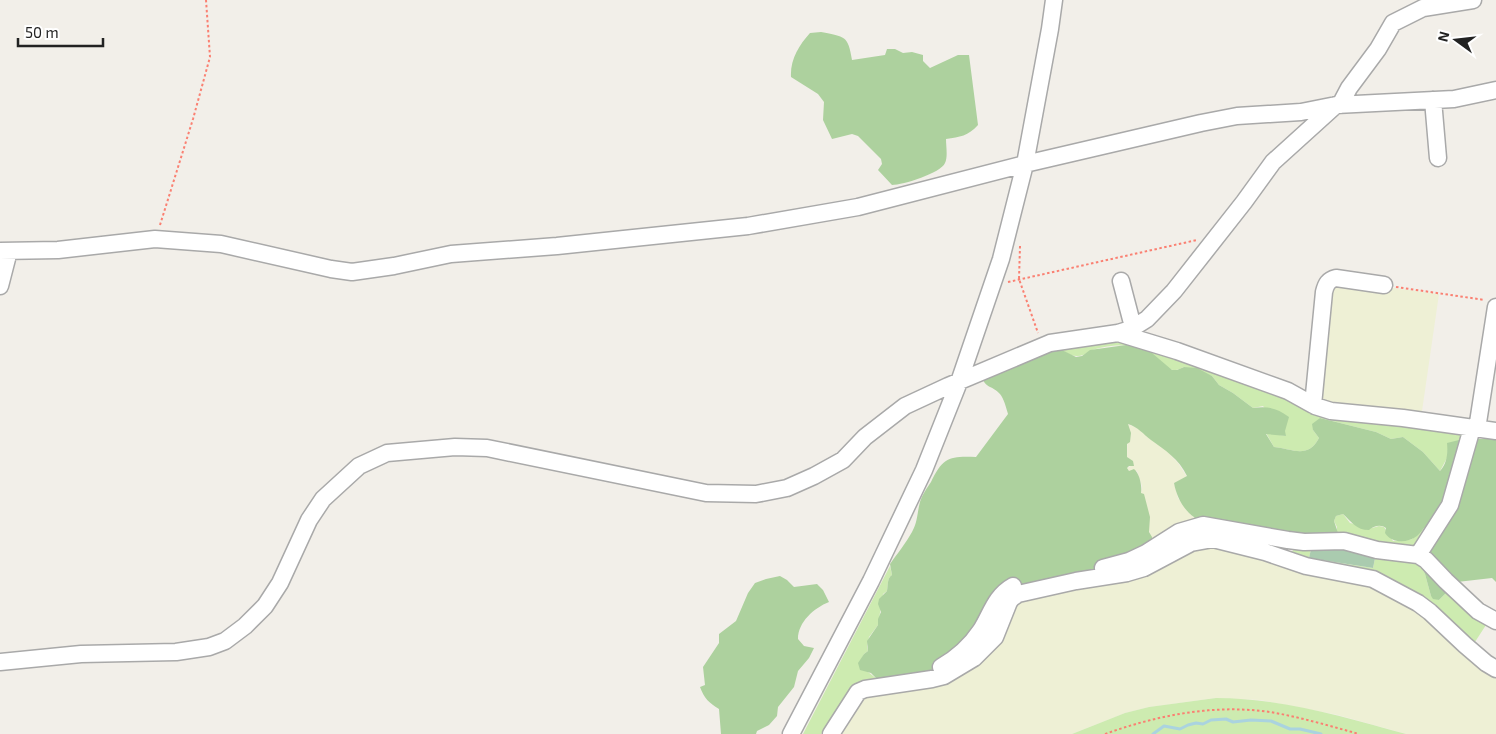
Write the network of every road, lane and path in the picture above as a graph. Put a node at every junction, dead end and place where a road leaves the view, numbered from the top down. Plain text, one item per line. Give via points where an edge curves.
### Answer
1 (206, 0) edge
2 (1054, 0) edge
3 (1473, 0) edge
4 (1496, 90) edge
5 (1433, 100) junction
6 (1338, 105) junction
7 (1438, 158) dead end
8 (1025, 164) junction
9 (1007, 235) junction
10 (155, 239) junction
11 (1213, 241) junction
12 (4, 251) edge
13 (1020, 279) junction
14 (1121, 281) dead end
15 (993, 282) junction
16 (1384, 285) joint
17 (0, 286) edge
18 (1492, 304) edge
19 (1126, 330) junction
20 (1043, 347) junction
21 (958, 382) junction
22 (1313, 405) junction
23 (1474, 429) junction
24 (1496, 431) edge
25 (1302, 542) junction
26 (1418, 555) junction
27 (1282, 558) junction
28 (1496, 621) edge
29 (0, 662) edge
30 (1496, 669) edge
31 (877, 686) junction
32 (792, 734) edge
33 (831, 734) edge
34 (1105, 734) edge
35 (1359, 734) edge

1 - 10 path via 210,57
2 - 8 street
3 - 6 street via 1423,8 1393,24
4 - 5 street
5 - 6 street
5 - 7 street
6 - 8 street via 1301,112 1219,119
6 - 11 street via 1273,162
8 - 9 street
8 - 10 street via 858,207 748,226 451,254 352,272 221,244
9 - 13 path via 1020,241
9 - 15 street
10 - 12 street via 58,250
11 - 13 path via 1202,239
11 - 19 street via 1174,291 1146,319
12 - 17 street
13 - 15 path
13 - 20 path
14 - 19 street
15 - 21 street
16 - 18 path
16 - 22 street via 1336,278 1327,282
18 - 23 street
19 - 20 street
19 - 22 street via 1288,391
20 - 21 street
21 - 29 street via 905,406 865,437 843,460 787,488 756,494 706,493 488,448 455,447 387,453 359,466 323,499 265,606 225,641 176,652 81,654
21 - 32 street via 924,470
22 - 23 street via 1344,413
23 - 24 street
23 - 26 street via 1450,505
25 - 26 street via 1344,541 1377,550
25 - 27 street
25 - 31 street via 1203,525 1179,532 1129,561 1016,584 999,597 981,630 950,662 920,675 882,679
26 - 28 street via 1478,611
27 - 30 street via 1306,566 1362,576 1390,588 1430,612
27 - 31 street via 1239,545 1205,540 1192,543 1128,574 1018,594 1008,602 994,637 974,658 938,678
31 - 33 street via 858,692
34 - 35 path via 1144,721 1213,710 1268,712

